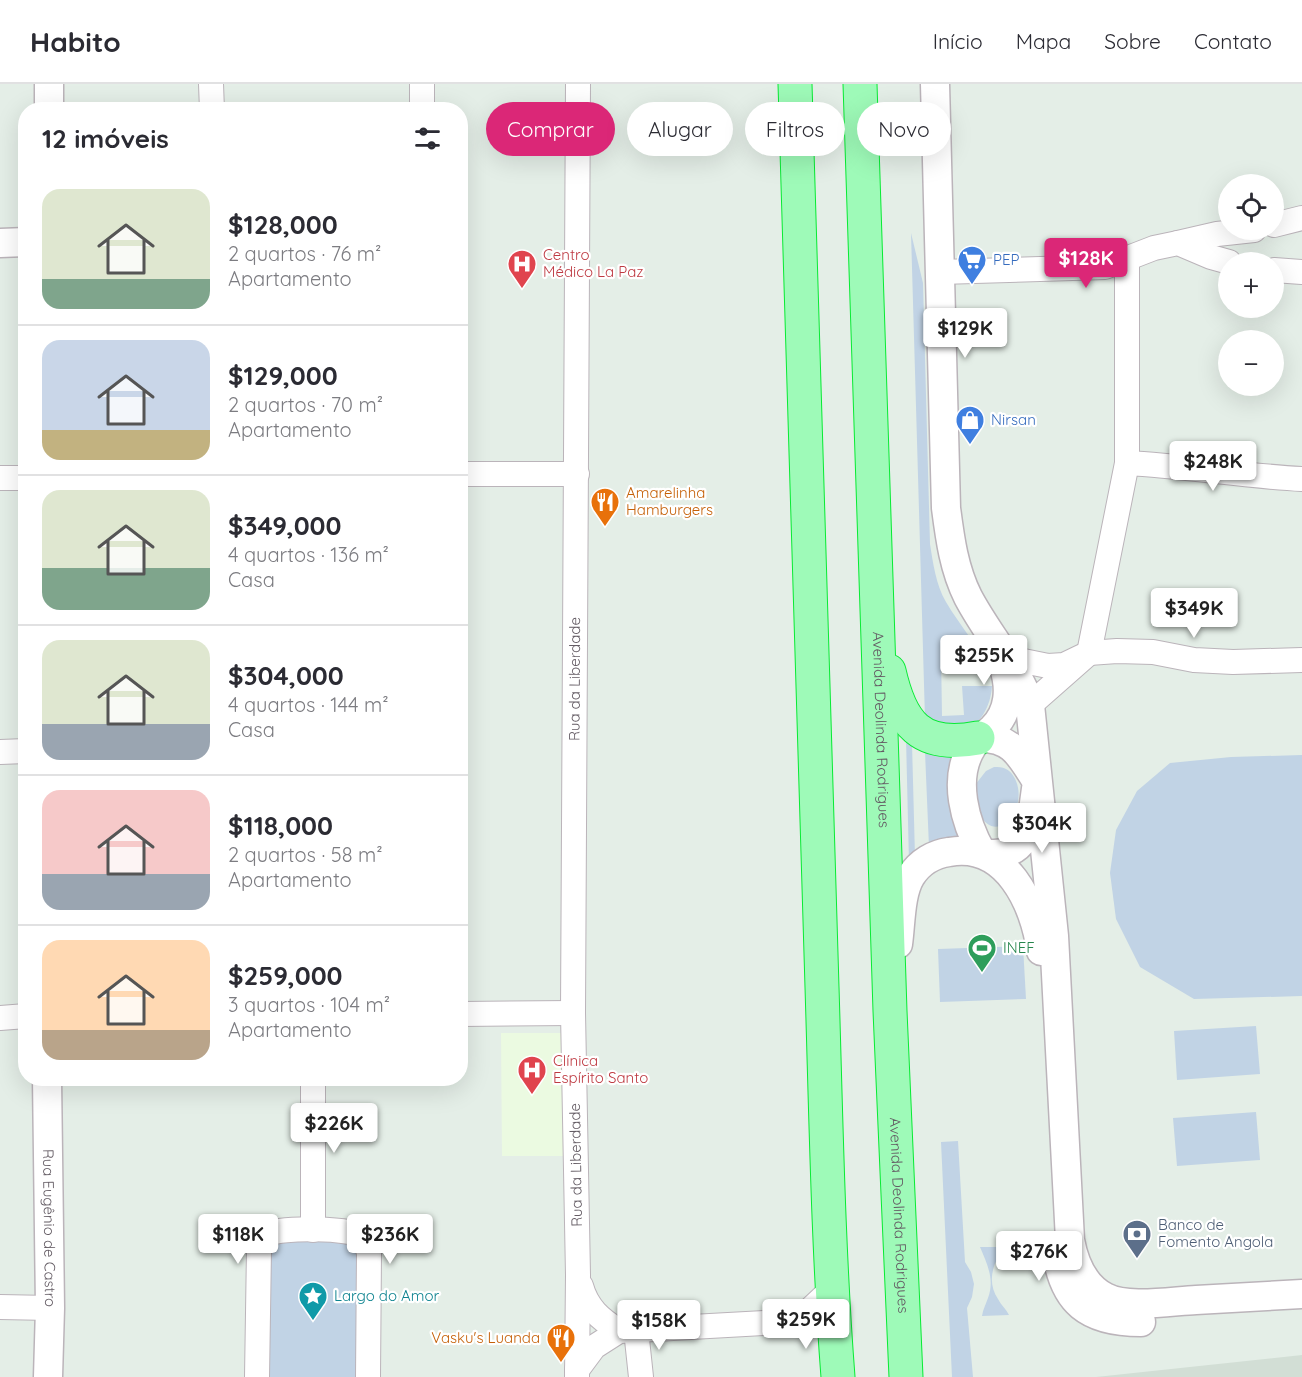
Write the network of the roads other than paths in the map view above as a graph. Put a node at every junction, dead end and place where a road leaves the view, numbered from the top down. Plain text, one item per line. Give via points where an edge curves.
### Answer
1 (50, 84) edge
2 (211, 84) edge
3 (422, 84) edge
4 (578, 84) edge
5 (795, 84) edge
6 (860, 84) edge
7 (935, 84) edge
8 (49, 102) edge
9 (212, 102) edge
10 (422, 102) edge
11 (1302, 218) edge
12 (1284, 222) edge
13 (1218, 234) edge
14 (18, 242) edge
15 (0, 243) edge
16 (1178, 243) junction
17 (1218, 259) edge
18 (1127, 260) junction
19 (1284, 271) edge
20 (940, 272) junction
21 (1302, 272) edge
22 (1126, 463) junction
23 (468, 474) edge
24 (577, 474) junction
25 (0, 478) edge
26 (18, 478) edge
27 (1302, 479) edge
28 (877, 619) junction
29 (1001, 648) junction
30 (1089, 654) junction
31 (1302, 660) edge
32 (1029, 705) junction
33 (978, 738) junction
34 (0, 752) edge
35 (18, 752) edge
36 (1037, 782) junction
37 (982, 853) junction
38 (890, 1011) junction
39 (573, 1013) junction
40 (468, 1014) edge
41 (18, 1017) edge
42 (0, 1018) edge
43 (47, 1086) edge
44 (313, 1086) edge
45 (313, 1230) junction
46 (578, 1275) junction
47 (832, 1289) junction
48 (1302, 1294) edge
49 (0, 1308) edge
50 (50, 1308) junction
51 (1302, 1312) edge
52 (798, 1320) junction
53 (628, 1330) junction
54 (837, 1364) edge
55 (577, 1374) edge
56 (48, 1377) edge
57 (257, 1377) edge
58 (368, 1377) edge
59 (641, 1377) edge
60 (906, 1377) edge

1 - 8 street
2 - 9 street
3 - 10 street
4 - 24 street, Rua da Liberdade
5 - 47 highway
6 - 28 highway, Avenida Deolinda Rodrigues
7 - 20 street
11 - 12 street
13 - 16 street
14 - 15 street
16 - 17 street
16 - 18 street
18 - 20 street via 1105,267
18 - 22 street
19 - 21 street
20 - 29 street via 950,544 969,597
22 - 27 street
22 - 30 street
23 - 24 street
24 - 39 street, Rua da Liberdade
25 - 26 street
28 - 33 highway via 898,704 910,723 918,732 931,737 962,741
28 - 38 highway, Avenida Deolinda Rodrigues
29 - 30 street via 1036,664 1064,665
29 - 32 street
29 - 33 street via 1009,691 1007,703 998,722
30 - 31 street via 1153,652 1233,662
30 - 32 street
32 - 36 street
33 - 36 street via 998,739 1016,750
33 - 37 street via 965,760 962,777 969,826
34 - 35 street
36 - 37 street via 1026,836 1006,854
36 - 48 street via 1054,936 1070,1240 1078,1267 1097,1292 1116,1301 1146,1303
37 - 38 street via 959,850 936,854 910,877 904,896
37 - 51 street via 1005,868 1018,884 1039,936 1045,989 1056,1251 1070,1293 1093,1314 1123,1321
38 - 60 highway, Avenida Deolinda Rodrigues
39 - 40 street
39 - 46 street, Rua da Liberdade
41 - 42 street
43 - 50 street, Rua Eugênio de Castro
44 - 45 street
45 - 57 street via 274,1231 262,1240
45 - 58 street via 354,1232 367,1244
46 - 53 street via 592,1311 603,1321
46 - 55 street, Rua da Liberdade
47 - 52 street
47 - 54 highway
49 - 50 street
50 - 56 street, Rua Eugênio de Castro
52 - 53 street
52 - 54 street via 818,1333
53 - 55 street via 594,1347
53 - 59 street

